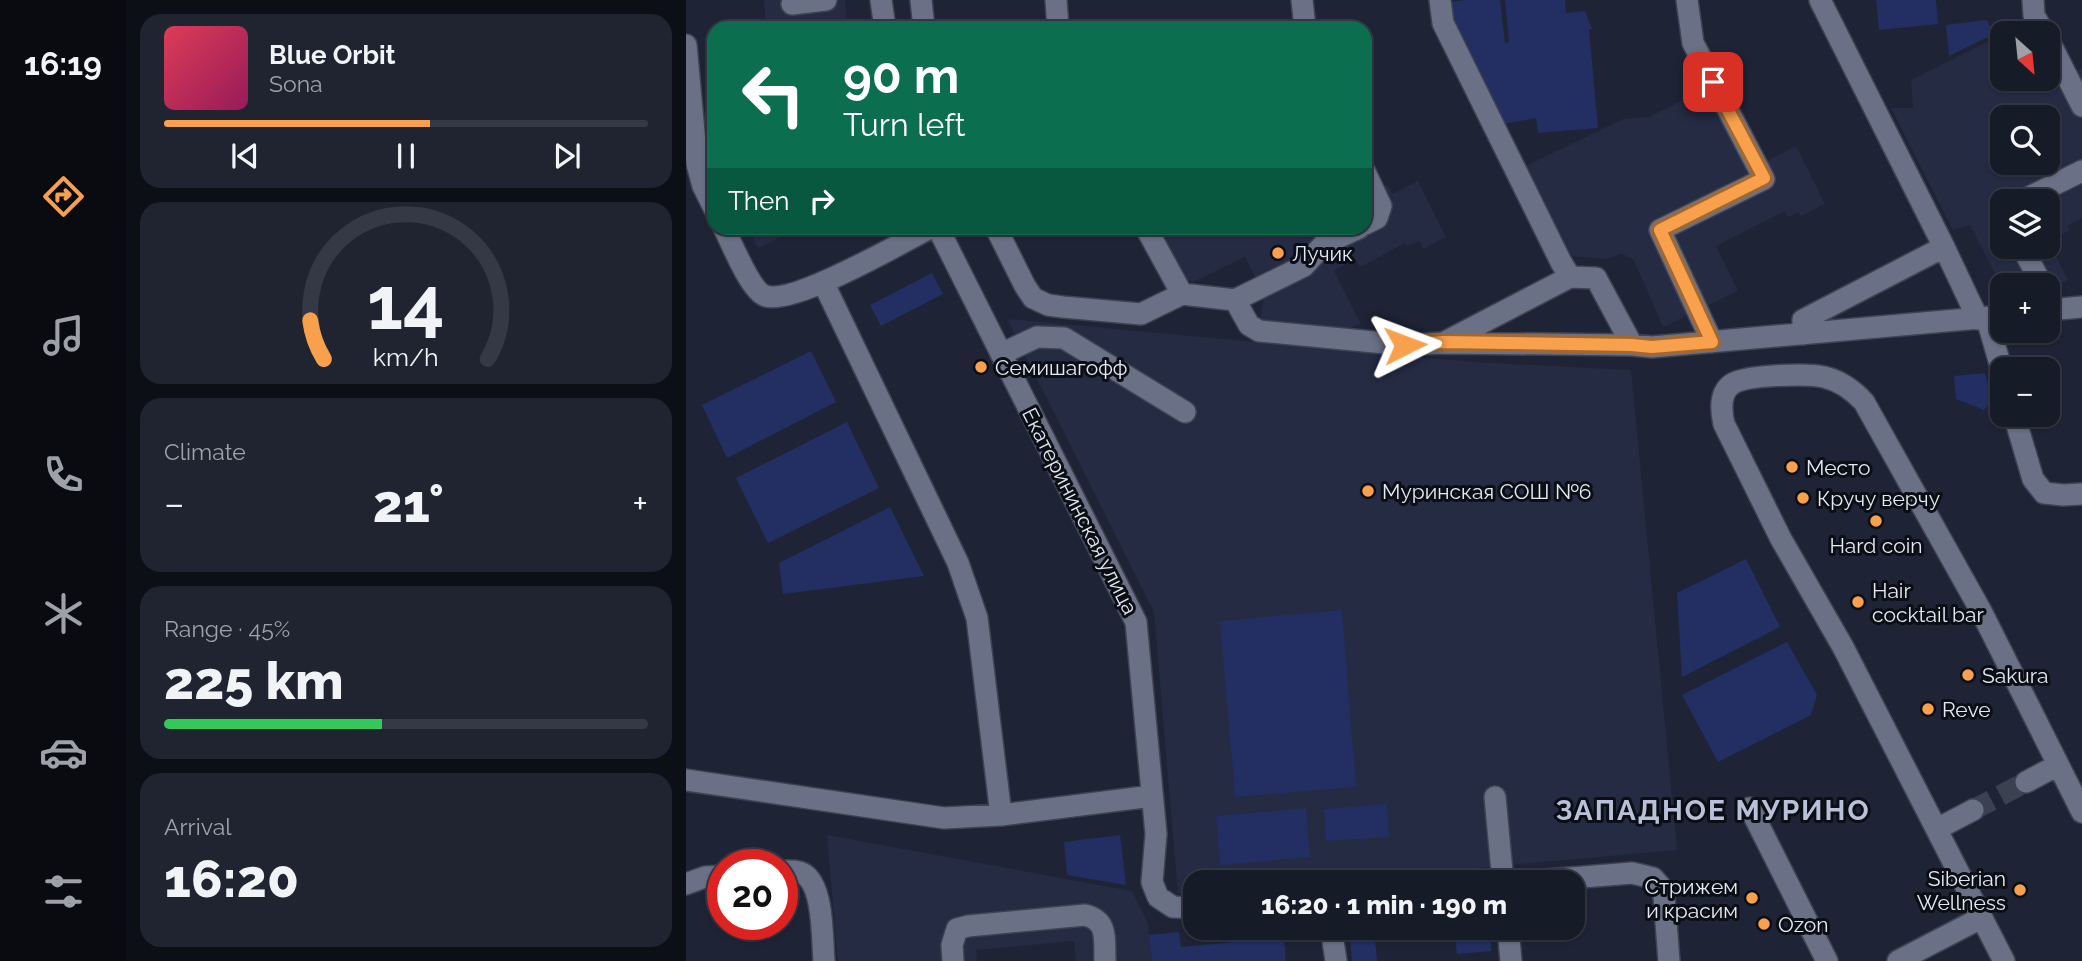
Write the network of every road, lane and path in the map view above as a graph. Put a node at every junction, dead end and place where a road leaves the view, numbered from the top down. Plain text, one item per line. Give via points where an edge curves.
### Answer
1 (827, 0) edge
2 (881, 0) edge
3 (921, 0) edge
4 (1056, 0) edge
5 (1302, 0) edge
6 (1440, 0) edge
7 (1687, 0) edge
8 (1820, 0) edge
9 (2033, 0) edge
10 (792, 4) dead end
11 (884, 21) edge
12 (923, 21) edge
13 (1058, 21) edge
14 (1304, 21) edge
15 (2038, 21) edge
16 (686, 45) edge
17 (2060, 63) edge
18 (2082, 106) edge
19 (2082, 171) edge
20 (1372, 187) edge
21 (2045, 189) edge
22 (707, 194) edge
23 (1372, 220) edge
24 (728, 235) edge
25 (916, 235) edge
26 (941, 235) edge
27 (1000, 235) edge
28 (1150, 235) edge
29 (1344, 235) edge
30 (1944, 247) junction
31 (1570, 277) junction
32 (823, 282) junction
33 (1182, 294) junction
34 (1235, 299) junction
35 (2060, 306) edge
36 (2082, 307) edge
37 (1989, 318) edge
38 (1803, 334) junction
39 (1443, 342) junction
40 (1712, 342) junction
41 (1632, 345) junction
42 (1001, 354) junction
43 (1999, 357) edge
44 (1185, 412) dead end
45 (2018, 427) edge
46 (2082, 494) edge
47 (2058, 765) junction
48 (686, 780) edge
49 (2026, 782) tunnel mouth
50 (1152, 796) junction
51 (1495, 797) dead end
52 (1750, 808) dead end
53 (1973, 810) tunnel mouth
54 (2082, 812) edge
55 (1001, 815) junction
56 (1937, 829) junction
57 (1502, 870) edge
58 (798, 871) edge
59 (707, 877) edge
60 (1585, 877) edge
61 (686, 884) edge
62 (1183, 907) edge
63 (1981, 918) junction
64 (1333, 940) edge
65 (1509, 940) edge
66 (824, 961) edge
67 (953, 961) edge
68 (1105, 961) edge
69 (1336, 961) edge
70 (1511, 961) edge
71 (1669, 961) edge
72 (1827, 961) edge
73 (1898, 961) edge
74 (2004, 961) edge

1 - 10 street
2 - 11 street
3 - 12 street
4 - 13 street
5 - 14 street
6 - 31 street via 1448,34
7 - 40 street via 1693,43 1764,178 1660,230
8 - 30 street
9 - 15 street
16 - 22 street via 697,164
17 - 18 street
19 - 21 street
20 - 23 street via 1381,206
24 - 32 street via 755,289 765,296 783,296
25 - 32 street
26 - 42 street, Екатерининская улица
27 - 33 street via 1025,286 1034,298 1048,305 1141,314
28 - 33 street
29 - 34 street via 1324,244 1304,266
30 - 37 street
30 - 38 street via 1803,320
31 - 39 street
31 - 41 street via 1596,278
32 - 55 street via 958,563 977,618
33 - 34 street
34 - 39 street via 1249,325 1259,331 1405,345
35 - 36 street
37 - 38 street
37 - 43 street
38 - 40 street
39 - 41 street
40 - 41 street
42 - 44 street via 1037,337 1064,338
42 - 50 street, Екатерининская улица via 1136,622
45 - 46 street via 2034,479 2044,493
47 - 49 street
47 - 54 street
47 - 56 street via 1981,611 1855,391 1822,377 1753,377 1733,383 1725,392 1721,410 1724,424
48 - 55 street via 944,818
50 - 55 street
50 - 62 street, Екатерининская улица via 1156,834 1152,882 1158,897 1172,907
51 - 57 street
52 - 72 street
53 - 56 street
56 - 63 street
58 - 66 street via 815,884
59 - 61 street
60 - 71 street via 1632,873 1653,878 1664,896
63 - 73 street
63 - 74 street
64 - 69 street
65 - 70 street
67 - 68 street via 957,929 1085,915 1101,924

